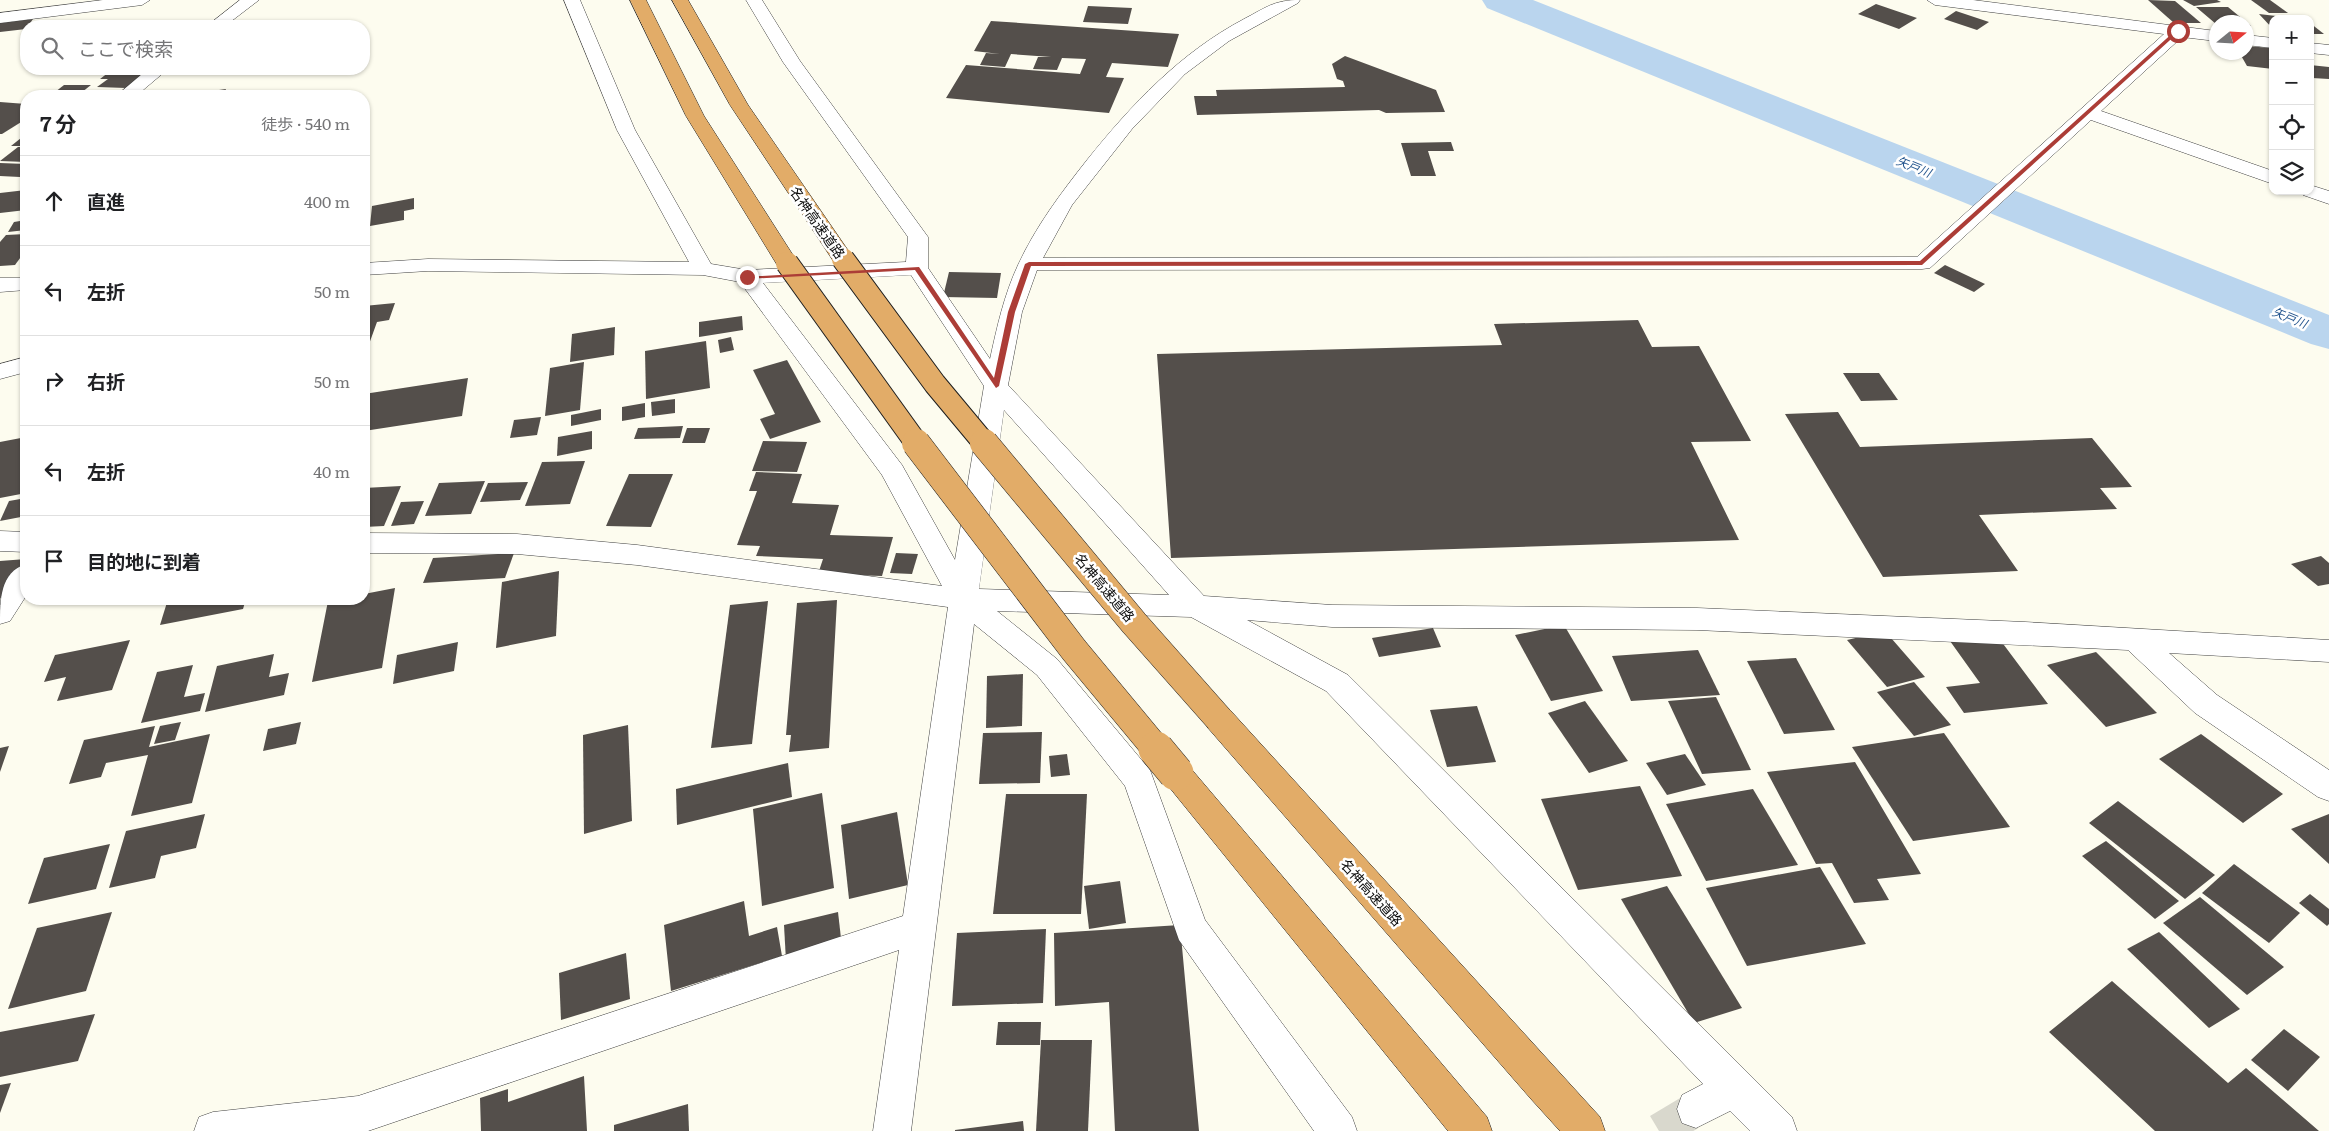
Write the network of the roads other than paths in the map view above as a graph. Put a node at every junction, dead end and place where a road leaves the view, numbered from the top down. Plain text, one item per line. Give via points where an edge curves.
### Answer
1 (142, 0) edge
2 (251, 0) edge
3 (572, 0) edge
4 (638, 0) edge
5 (680, 0) edge
6 (754, 0) edge
7 (1292, 0) edge
8 (1935, 0) edge
9 (0, 18) edge
10 (223, 20) edge
11 (2178, 31) junction
12 (2209, 35) edge
13 (2254, 41) edge
14 (2269, 43) edge
15 (2314, 48) edge
16 (2329, 50) edge
17 (151, 75) edge
18 (133, 90) edge
19 (2086, 112) junction
20 (2269, 177) edge
21 (2314, 192) edge
22 (2329, 198) edge
23 (1029, 264) junction
24 (703, 268) junction
25 (917, 268) junction
26 (370, 269) edge
27 (747, 277) junction
28 (20, 284) edge
29 (0, 285) edge
30 (20, 366) edge
31 (0, 372) edge
32 (996, 386) junction
33 (0, 541) edge
34 (20, 542) edge
35 (370, 543) edge
36 (20, 583) edge
37 (962, 599) junction
38 (1196, 606) junction
39 (0, 613) edge
40 (2136, 639) junction
41 (2329, 651) edge
42 (2329, 787) edge
43 (920, 926) junction
44 (1733, 1088) junction
45 (1696, 1109) tunnel mouth
46 (354, 1123) edge
47 (213, 1131) edge
48 (892, 1131) edge
49 (1338, 1131) edge
50 (1473, 1131) edge
51 (1586, 1131) edge
52 (1778, 1131) edge

1 - 9 street
2 - 10 street
3 - 24 street via 626,130
4 - 50 highway, bridge via 695,116 787,263 891,411 1074,650
5 - 51 highway, 名神高速道路, bridge via 739,105 843,259 942,391 1134,623
6 - 25 street via 792,62 918,237
7 - 23 street via 1223,37 1179,70 1125,125 1063,203
8 - 11 street
11 - 12 street
11 - 19 street
13 - 14 street
15 - 16 street
17 - 18 street
19 - 20 street
19 - 23 street via 1922,263
21 - 22 street
23 - 32 street via 1012,312
24 - 26 street via 428,265
24 - 27 street
25 - 27 street
25 - 32 street
27 - 37 street via 893,471
28 - 29 street
30 - 31 street
32 - 37 street
32 - 38 street
33 - 34 street
35 - 37 street via 518,544 637,555
36 - 39 street
37 - 38 street
37 - 43 street
37 - 49 street via 1047,667 1139,780 1191,929
38 - 40 street via 1332,616 1697,618
38 - 44 street via 1337,683
40 - 41 street
40 - 42 street via 2206,704
43 - 46 street
43 - 48 street
44 - 45 street
44 - 52 street
46 - 47 street

